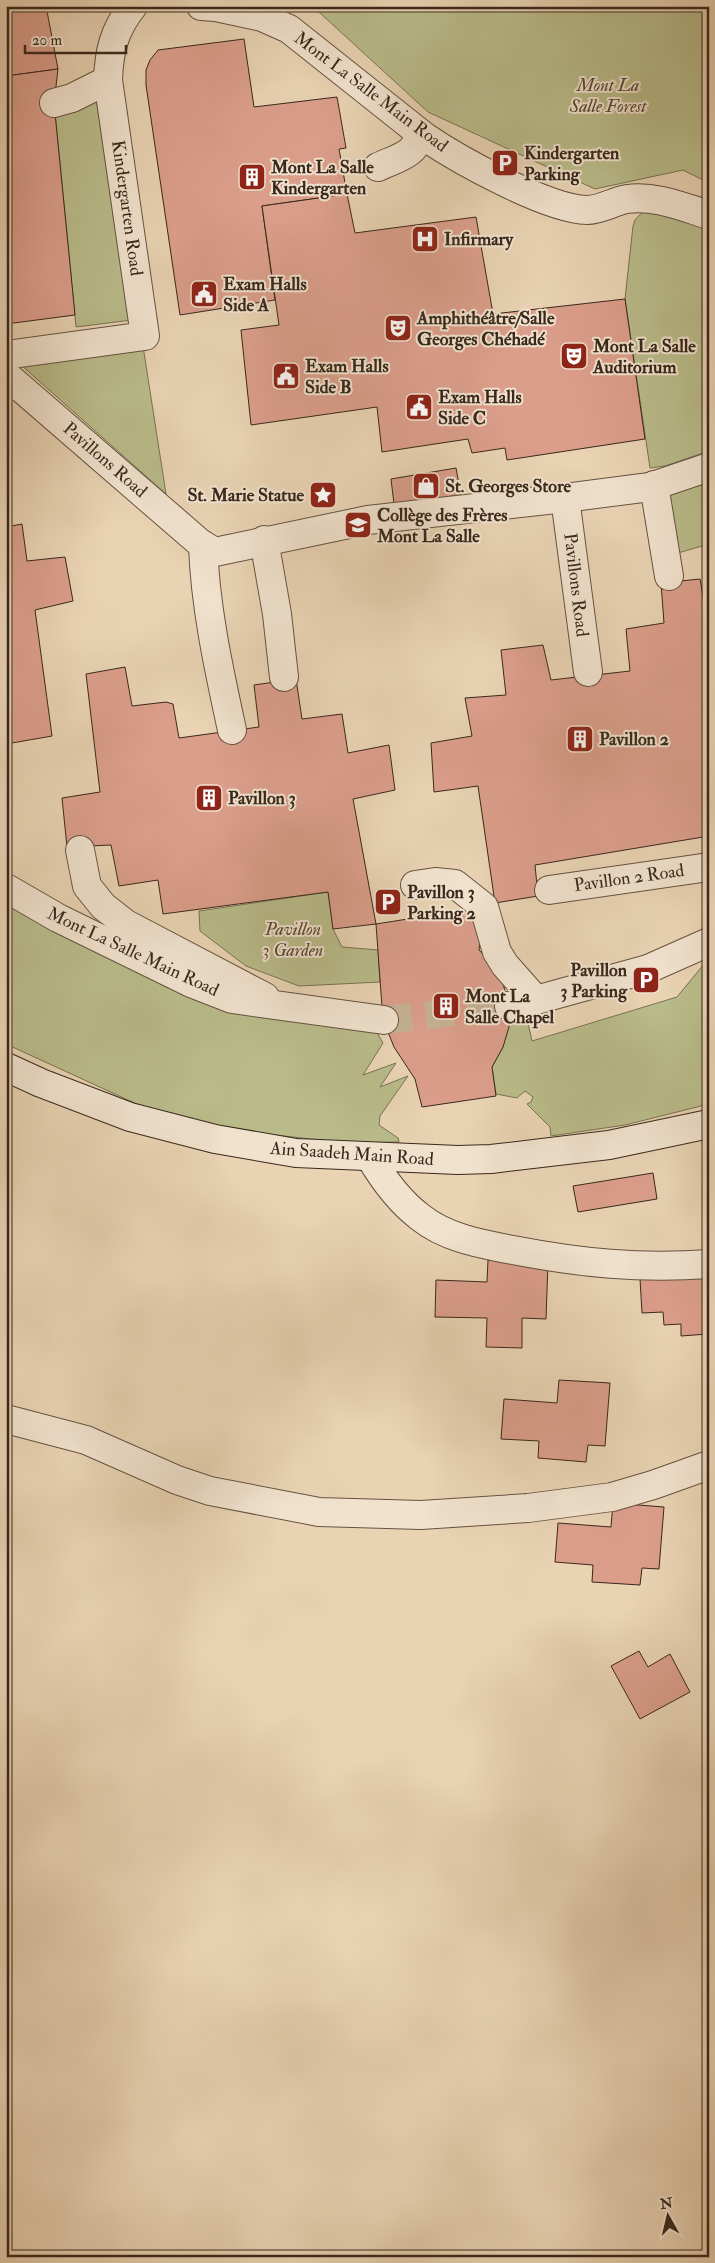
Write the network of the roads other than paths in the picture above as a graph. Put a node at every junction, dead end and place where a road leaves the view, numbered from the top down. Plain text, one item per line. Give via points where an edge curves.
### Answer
1 (133, 6) edge
2 (202, 6) edge
3 (108, 80) junction
4 (54, 103) dead end
5 (419, 133) junction
6 (378, 167) dead end
7 (709, 215) edge
8 (6, 355) edge
9 (6, 375) edge
10 (709, 467) edge
11 (654, 485) junction
12 (565, 498) junction
13 (264, 540) junction
14 (203, 545) junction
15 (669, 576) dead end
16 (588, 672) dead end
17 (284, 677) dead end
18 (232, 730) dead end
19 (80, 850) dead end
20 (709, 867) edge
21 (415, 885) dead end
22 (6, 888) edge
23 (549, 890) dead end
24 (709, 942) edge
25 (536, 1000) junction
26 (509, 1006) tunnel mouth
27 (284, 1007) junction
28 (384, 1020) tunnel mouth
29 (6, 1067) edge
30 (709, 1124) edge
31 (370, 1156) junction
32 (709, 1264) edge
33 (6, 1419) edge
34 (709, 1465) edge

1 - 3 street, Kindergarten Road via 111,48
2 - 5 street, Mont La Salle Main Road via 262,18 289,30
3 - 4 street
3 - 8 street, Kindergarten Road via 145,336
5 - 6 street via 409,152
5 - 7 street, Mont La Salle Main Road via 441,148 532,195 568,206 587,210 640,198 663,201
9 - 14 street, Pavillons Road
10 - 11 street, Pavillons Road
11 - 12 street, Pavillons Road
11 - 15 street
12 - 13 street, Pavillons Road via 368,520
12 - 16 street, Pavillons Road
13 - 14 street, Pavillons Road via 215,552
13 - 17 street
14 - 18 street via 217,662
19 - 27 street via 87,886 103,906 126,924
20 - 23 street, Pavillon 2 Road
21 - 25 street via 454,884 484,907 497,952
22 - 27 street, Mont La Salle Main Road via 58,918 191,984 232,999
24 - 25 street via 648,968
25 - 26 street
27 - 28 street, Mont La Salle Main Road
29 - 31 street, Ain Saadeh Main Road via 109,1109 168,1127 283,1152
30 - 31 street, Ain Saadeh Main Road via 609,1145 536,1155 458,1160
31 - 32 street via 381,1175 408,1206 421,1218 454,1236 581,1262 660,1266
33 - 34 street via 86,1440 210,1492 319,1512 421,1515 528,1508 612,1497

